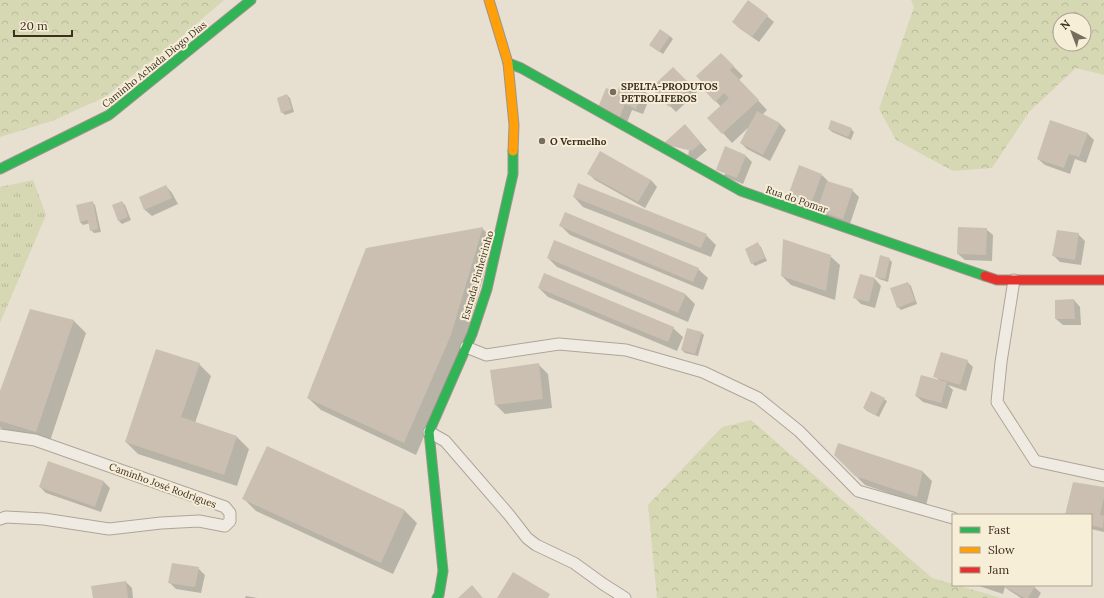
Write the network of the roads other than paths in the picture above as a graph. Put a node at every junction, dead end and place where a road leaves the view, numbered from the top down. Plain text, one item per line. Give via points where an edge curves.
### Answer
1 (251, 0) edge
2 (489, 0) edge
3 (508, 63) junction
4 (0, 169) edge
5 (1014, 280) junction
6 (1104, 280) edge
7 (466, 347) junction
8 (429, 432) junction
9 (0, 435) edge
10 (1104, 476) edge
11 (952, 518) edge
12 (0, 519) edge
13 (437, 598) edge
14 (625, 598) edge

1 - 4 street, Caminho Achada Diogo Dias via 109,115
2 - 3 street, Estrada Pinheirinho
3 - 5 street, Rua do Pomar via 741,191 997,280
3 - 7 street, Estrada Pinheirinho via 514,125 513,174 487,289
5 - 6 street, Rua do Pomar
5 - 10 lane via 997,402 1035,460
7 - 8 street, Estrada Pinheirinho
7 - 11 lane via 486,355 559,344 626,350 703,372 758,398 800,431 858,491
8 - 13 street, Estrada Pinheirinho via 443,571
8 - 14 lane via 445,441 527,538 574,563
9 - 12 lane, Caminho José Rodrigues via 35,440 225,507 230,513 230,521 224,526 199,521 109,529 44,519

